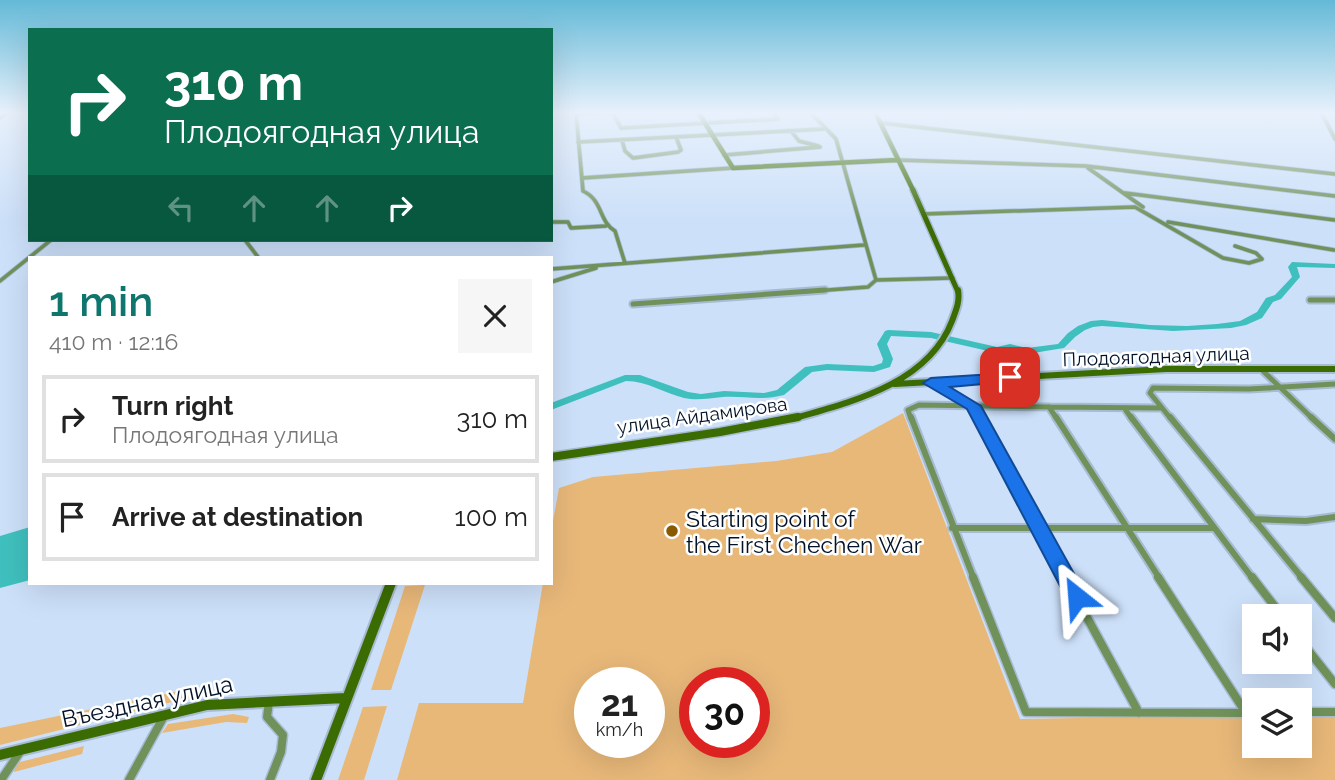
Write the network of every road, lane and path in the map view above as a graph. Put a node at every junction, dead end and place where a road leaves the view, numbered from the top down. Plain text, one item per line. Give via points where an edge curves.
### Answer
1 (579, 148) edge
2 (625, 148) edge
3 (680, 148) edge
4 (720, 148) edge
5 (804, 148) edge
6 (839, 148) edge
7 (892, 148) edge
8 (1107, 148) edge
9 (724, 155) junction
10 (897, 160) junction
11 (842, 161) junction
12 (1086, 166) junction
13 (733, 168) junction
14 (1335, 174) edge
15 (582, 178) junction
16 (1125, 193) junction
17 (1335, 196) edge
18 (1147, 211) junction
19 (923, 214) junction
20 (1335, 220) edge
21 (553, 222) edge
22 (1165, 222) junction
23 (606, 226) junction
24 (49, 242) edge
25 (247, 242) edge
26 (864, 245) junction
27 (1235, 246) dead end
28 (1334, 250) edge
29 (31, 256) edge
30 (257, 256) edge
31 (28, 258) edge
32 (625, 263) junction
33 (602, 265) junction
34 (553, 269) edge
35 (954, 278) junction
36 (876, 280) junction
37 (0, 281) edge
38 (553, 282) edge
39 (1310, 300) dead end
40 (1335, 300) edge
41 (633, 304) dead end
42 (1261, 369) junction
43 (1335, 369) edge
44 (931, 383) junction
45 (895, 384) junction
46 (1335, 384) edge
47 (1280, 388) junction
48 (1048, 405) junction
49 (973, 406) junction
50 (1161, 408) junction
51 (1125, 409) junction
52 (1335, 439) edge
53 (553, 457) edge
54 (1335, 517) edge
55 (1253, 519) junction
56 (952, 528) junction
57 (1039, 528) junction
58 (1126, 528) junction
59 (1214, 528) junction
60 (390, 585) edge
61 (1273, 604) edge
62 (1335, 618) edge
63 (1312, 655) edge
64 (1335, 684) edge
65 (345, 698) junction
66 (270, 699) junction
67 (1242, 701) edge
68 (1312, 712) edge
69 (1335, 712) edge
70 (1139, 713) junction
71 (1242, 713) edge
72 (165, 715) junction
73 (22, 749) junction
74 (0, 755) edge
75 (1, 780) edge
76 (129, 780) edge
77 (270, 780) edge
78 (316, 780) edge

1 - 15 street
2 - 3 street via 628,156
4 - 9 main road
5 - 9 street
6 - 11 street
7 - 10 main road
8 - 14 street
9 - 13 main road
10 - 11 main road
10 - 12 street
10 - 19 main road
11 - 13 main road
11 - 26 street
12 - 16 street
12 - 17 street
13 - 15 street
15 - 23 street via 583,191 590,193 603,212
16 - 18 street
16 - 20 street
18 - 19 street via 1130,206
18 - 22 street
19 - 35 main road
21 - 23 street via 568,222 571,228
22 - 27 street via 1223,258 1250,263 1262,259
22 - 28 street
23 - 32 street via 615,230
24 - 29 street
25 - 30 street
26 - 32 street
26 - 36 street
31 - 37 street
32 - 33 street
33 - 34 street
33 - 38 street
35 - 36 street
35 - 45 main road, улица Айдамирова via 960,301 953,326 939,348
36 - 41 street via 868,287
39 - 40 street
42 - 43 main road, Плодоягодная улица
42 - 44 main road, Плодоягодная улица via 1166,369
42 - 47 street
44 - 45 main road, Плодоягодная улица
44 - 49 street
45 - 53 main road, улица Айдамирова via 797,419
46 - 47 street
47 - 50 street via 1153,388 1150,393
47 - 52 street
48 - 49 street
48 - 51 street
48 - 58 street
49 - 56 street via 919,405 908,410
49 - 57 street
50 - 51 street
50 - 55 street
51 - 59 street via 1160,458 1185,483
54 - 55 street
55 - 62 street
56 - 57 street
56 - 70 street via 1026,712
57 - 58 street
57 - 70 street
58 - 59 street
58 - 67 street
59 - 61 street
60 - 65 main road
63 - 64 street
65 - 66 main road, Въездная улица
65 - 78 main road
66 - 72 main road, Въездная улица via 207,705
66 - 77 street via 265,712 283,735
68 - 69 street
70 - 71 street
72 - 73 main road, Въездная улица
72 - 76 street
73 - 74 main road, Въездная улица
73 - 75 street

